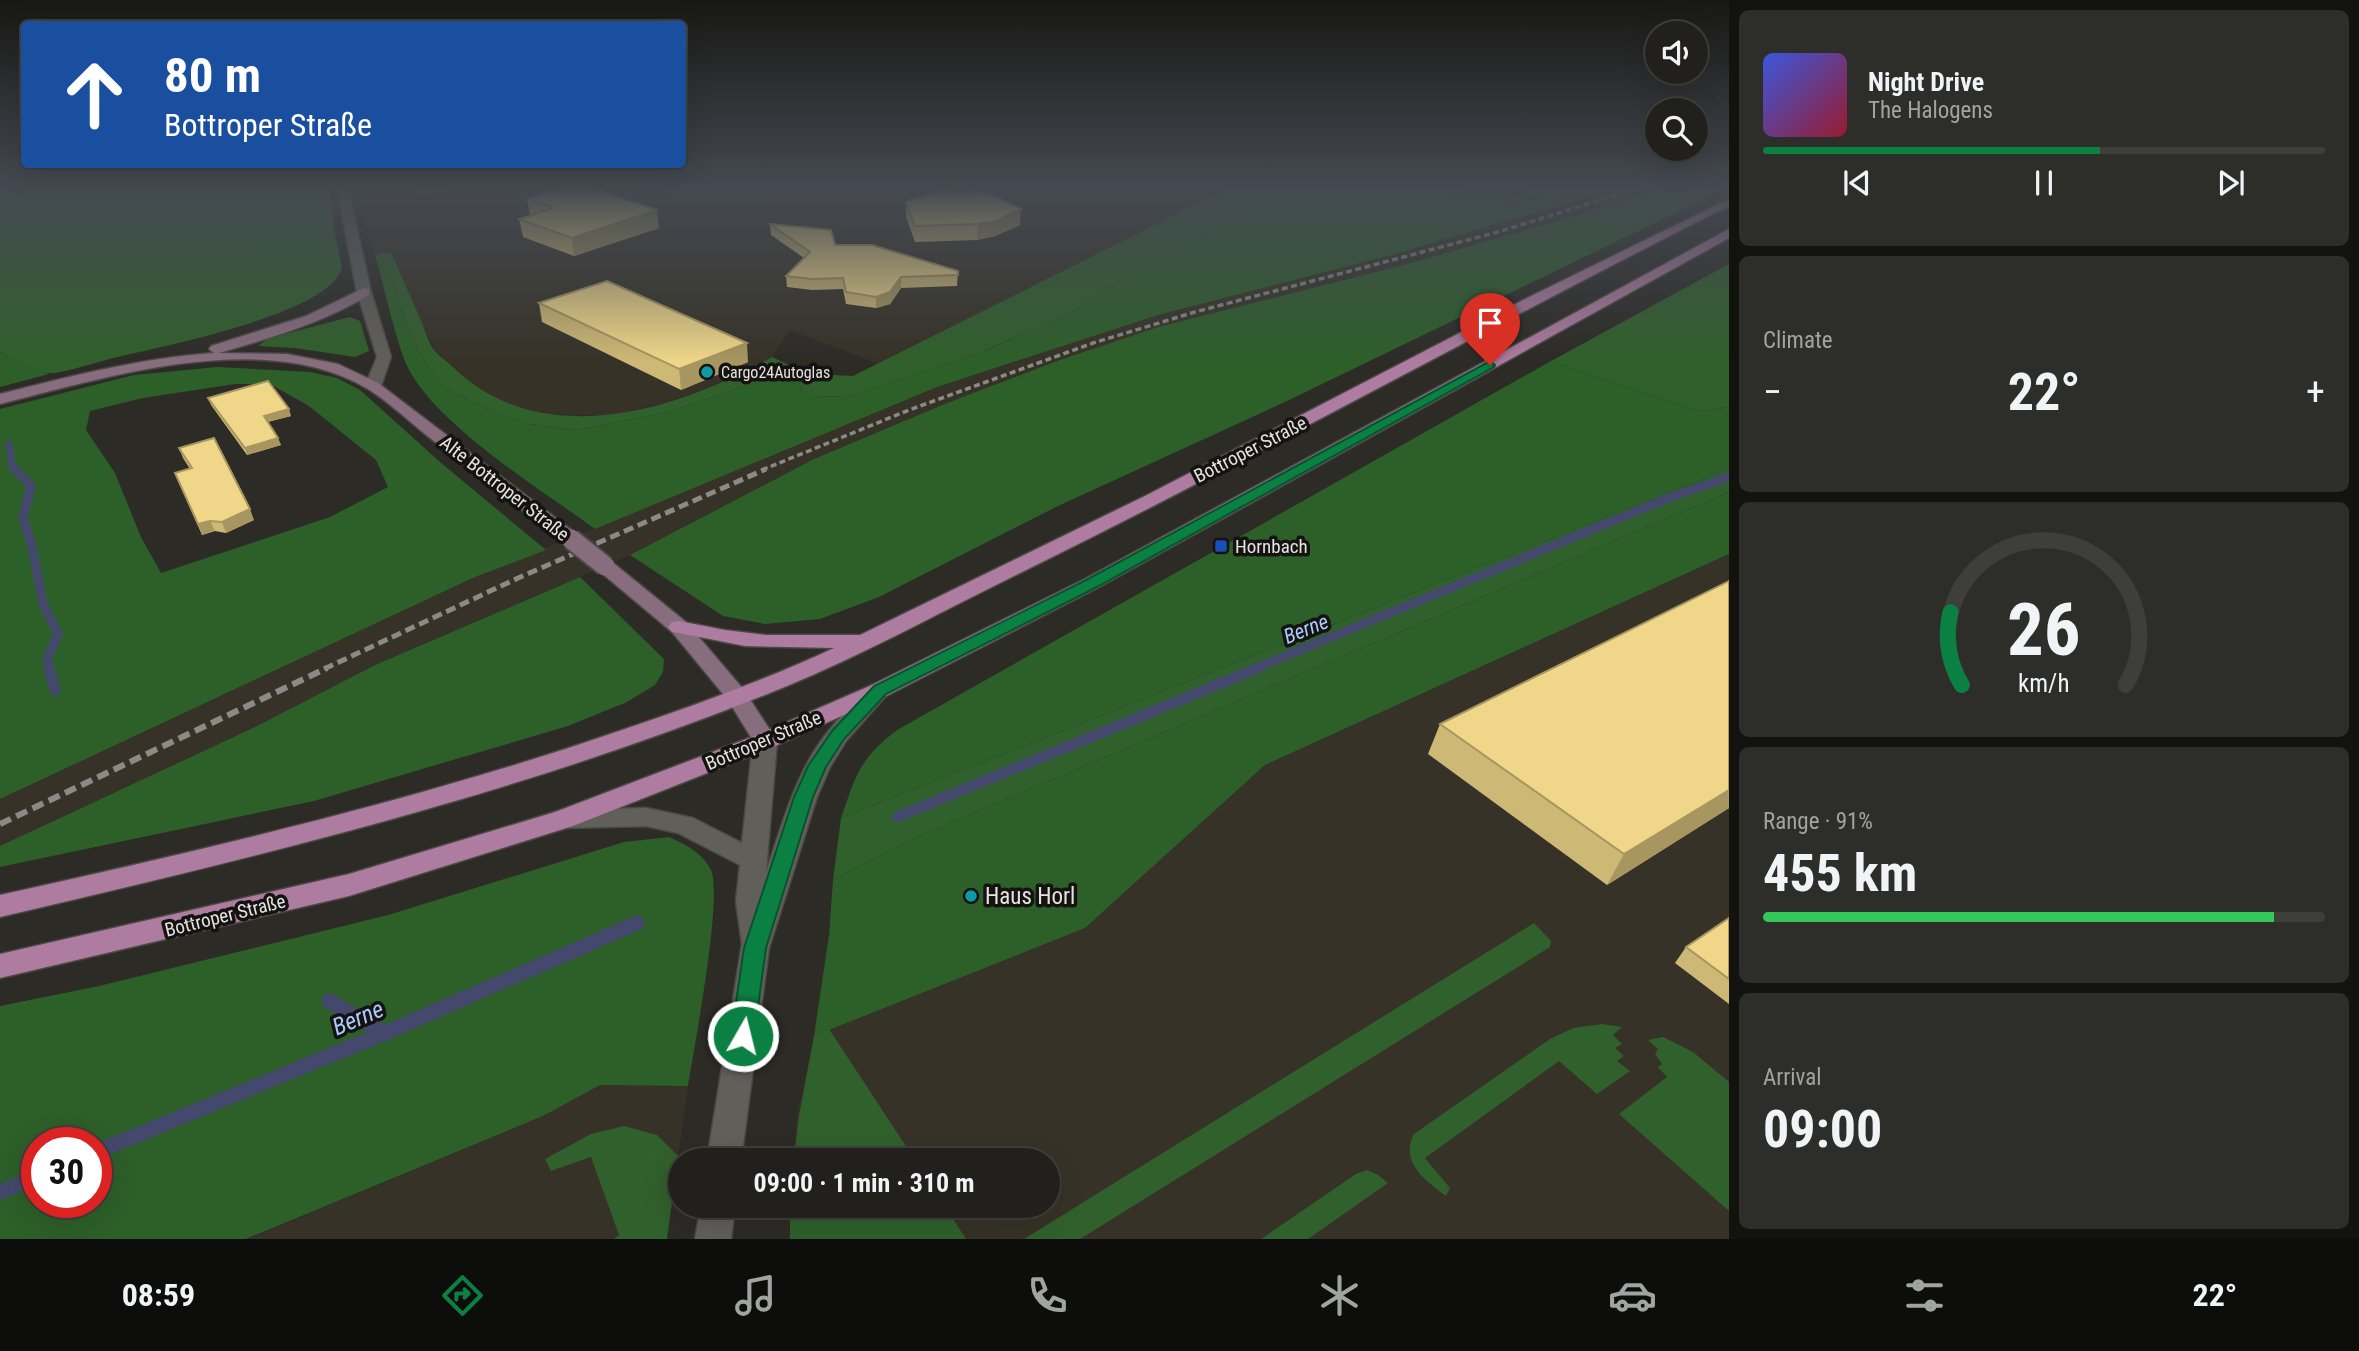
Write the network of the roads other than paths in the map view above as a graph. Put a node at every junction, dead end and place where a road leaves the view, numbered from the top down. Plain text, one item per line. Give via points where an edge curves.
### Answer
1 (354, 246) edge
2 (1644, 246) edge
3 (1706, 246) edge
4 (364, 292) junction
5 (180, 360) junction
6 (373, 386) junction
7 (0, 399) edge
8 (679, 627) junction
9 (865, 639) junction
10 (880, 690) junction
11 (736, 695) junction
12 (765, 741) junction
13 (564, 820) junction
14 (753, 860) junction
15 (0, 906) edge
16 (755, 948) junction
17 (0, 966) edge
18 (726, 1148) edge
19 (716, 1218) edge
20 (713, 1239) edge

1 - 4 street
2 - 9 main road, Bottroper Straße via 1093,531
3 - 10 main road, Bottroper Straße via 1092,583
4 - 5 street, Alte Bottroper Straße via 296,324
4 - 6 street via 384,356
5 - 6 street, Alte Bottroper Straße via 228,356 294,360 351,372
5 - 7 street, Alte Bottroper Straße
6 - 8 street, Alte Bottroper Straße, bridge
8 - 9 main road via 757,642
8 - 11 street, Alte Bottroper Straße
9 - 11 main road, Bottroper Straße
10 - 12 main road, Bottroper Straße
10 - 16 street via 838,735 818,766
11 - 12 street, Alte Bottroper Straße
11 - 15 main road, Bottroper Straße via 622,738 408,803
12 - 13 main road, Bottroper Straße
12 - 14 street
13 - 14 street via 646,817 684,825
13 - 17 main road, Bottroper Straße via 349,885
14 - 16 street via 750,901
16 - 18 street
19 - 20 street

